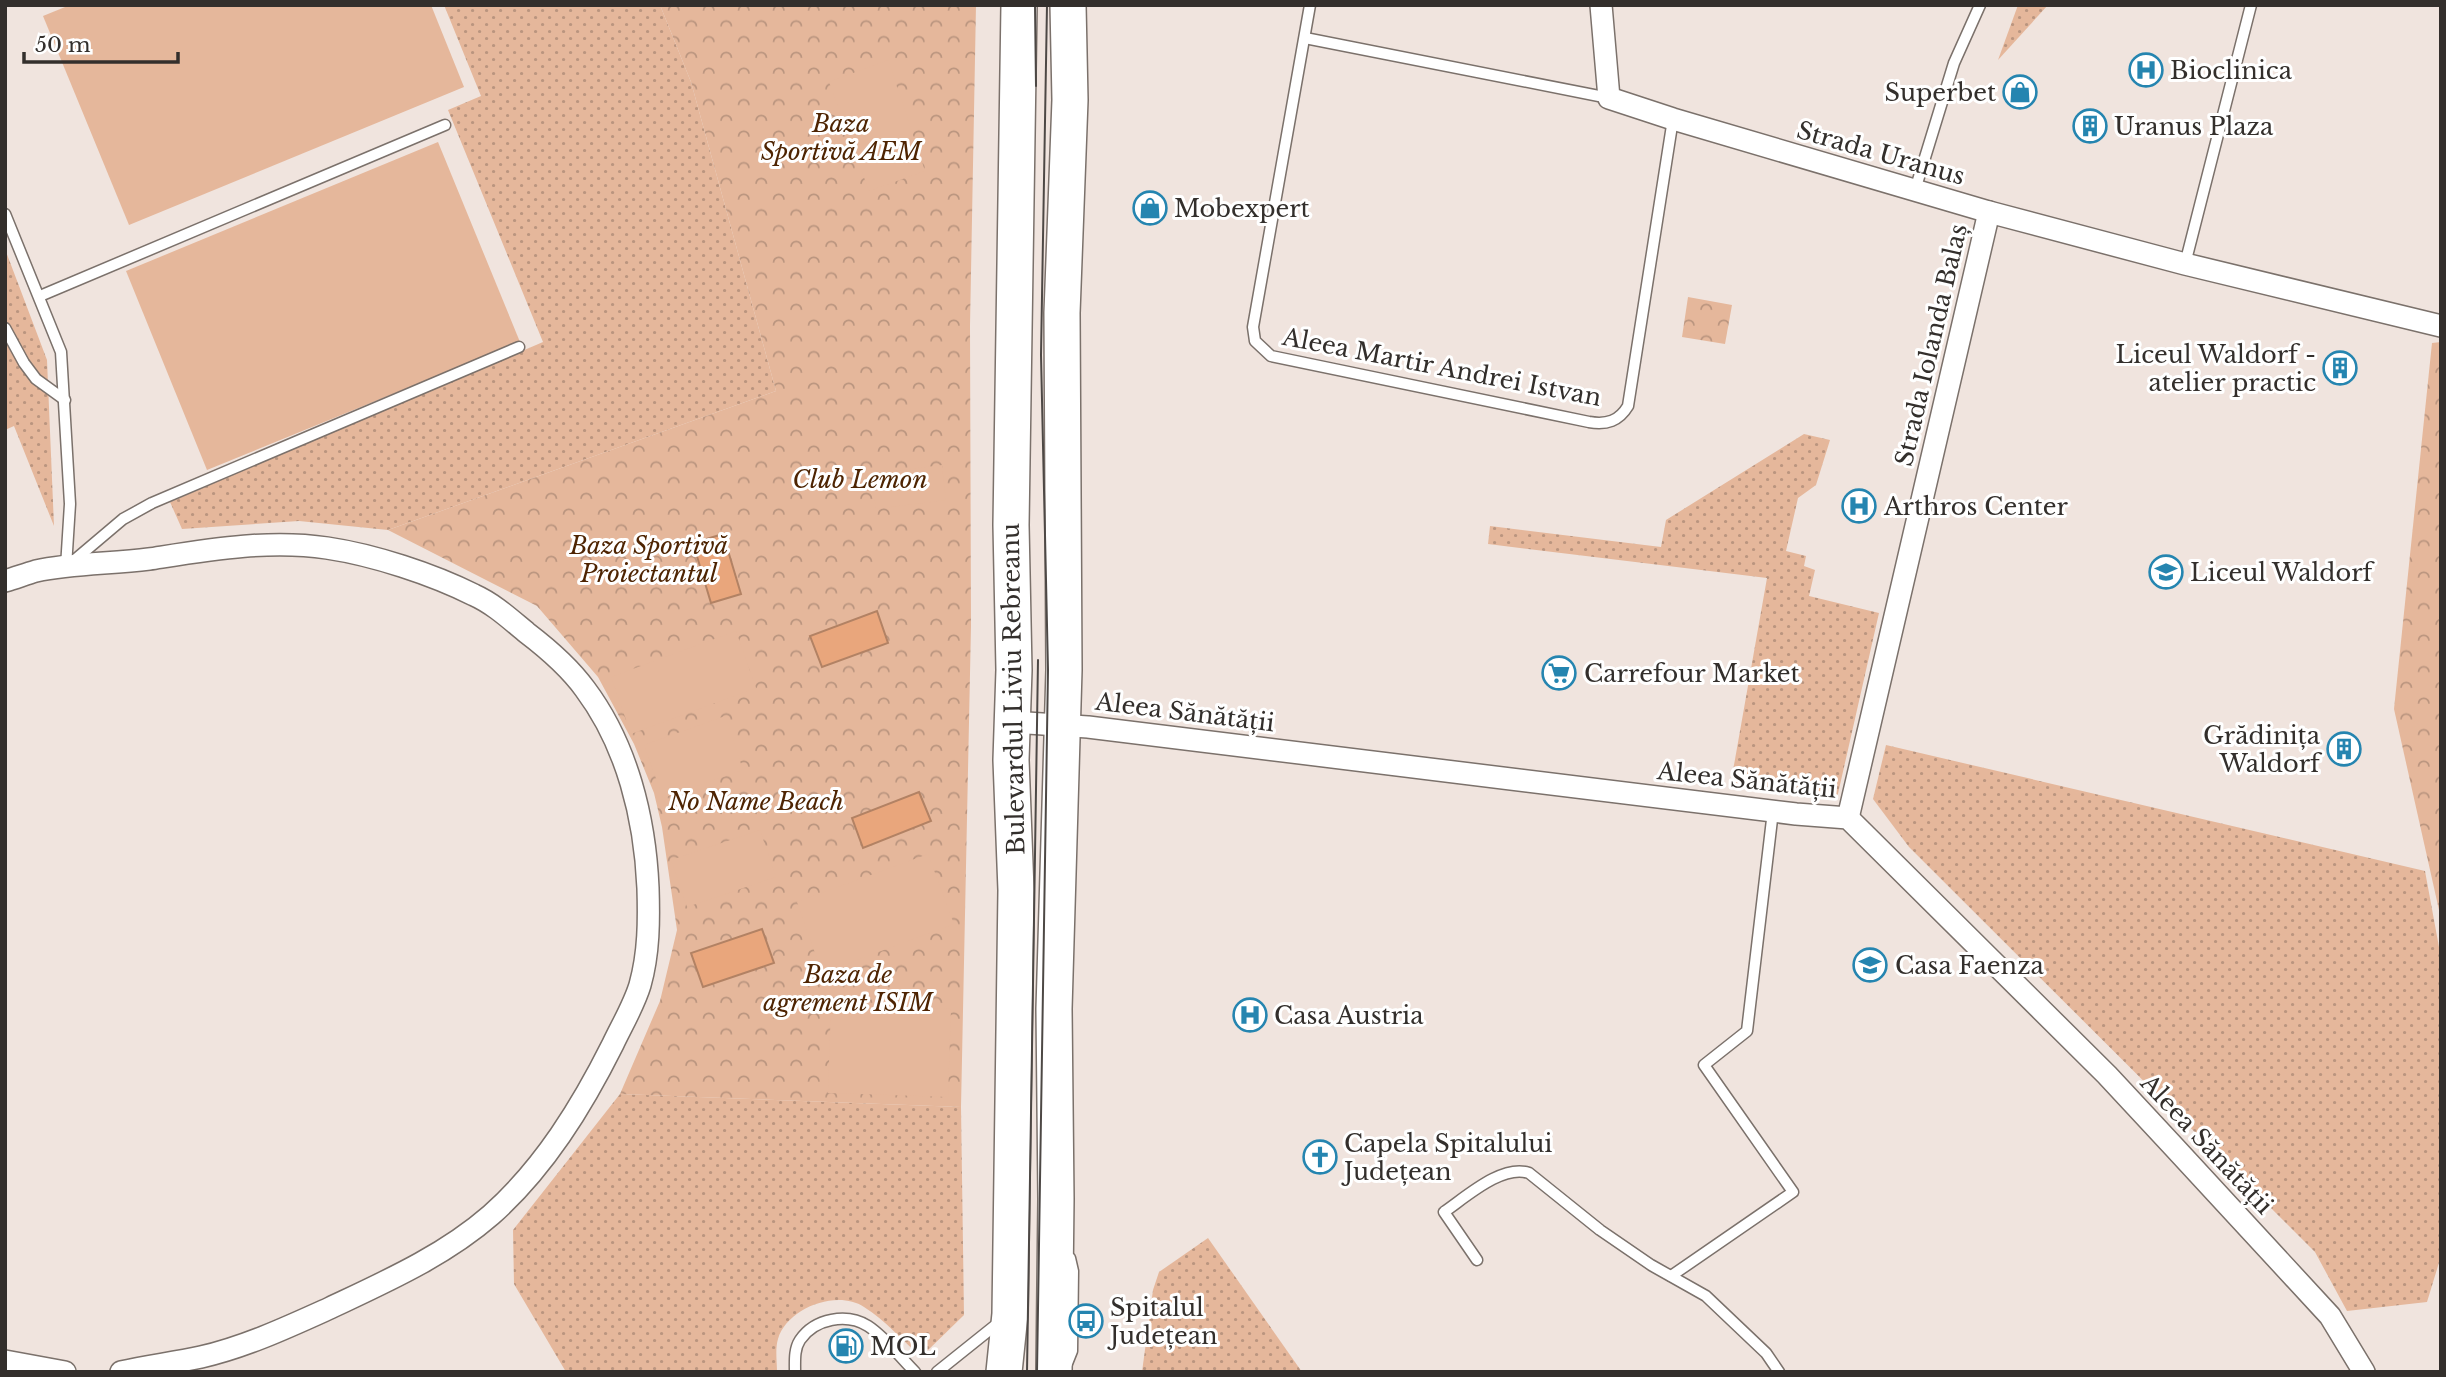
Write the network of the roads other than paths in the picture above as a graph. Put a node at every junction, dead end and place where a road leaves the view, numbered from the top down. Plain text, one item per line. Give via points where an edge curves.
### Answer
1 (1019, 5) edge
2 (1068, 5) edge
3 (1310, 5) edge
4 (1601, 5) edge
5 (1980, 5) edge
6 (2250, 5) edge
7 (1305, 38) junction
8 (1609, 97) junction
9 (1673, 119) junction
10 (445, 125) dead end
11 (1915, 190) junction
12 (1989, 212) junction
13 (5, 214) edge
14 (2185, 264) junction
15 (40, 296) junction
16 (2441, 326) edge
17 (5, 328) edge
18 (519, 347) dead end
19 (65, 400) junction
20 (66, 567) junction
21 (5, 582) edge
22 (1012, 722) junction
23 (1063, 725) junction
24 (1773, 811) junction
25 (1849, 818) junction
26 (1056, 1199) junction
27 (1478, 1260) dead end
28 (1671, 1276) junction
29 (1010, 1314) junction
30 (5, 1362) edge
31 (65, 1372) edge
32 (121, 1372) edge
33 (795, 1372) edge
34 (915, 1372) edge
35 (937, 1372) edge
36 (1004, 1372) edge
37 (1054, 1372) edge
38 (1063, 1372) edge
39 (1779, 1372) edge
40 (2364, 1372) edge

1 - 22 main road, Bulevardul Liviu Rebreanu
2 - 23 main road, Bulevardul Liviu Rebreanu via 1070,100 1062,313
3 - 7 lane, Aleea Martir Andrei Istvan
4 - 8 street
5 - 11 lane via 1954,63
6 - 14 lane
7 - 8 lane, Strada Uranus
7 - 9 lane, Aleea Martir Andrei Istvan via 1254,327 1255,341 1271,356 1589,422 1603,424 1622,416 1628,405
8 - 9 street, Strada Uranus
9 - 11 street, Strada Uranus
10 - 15 lane
11 - 12 street, Strada Uranus
12 - 14 street, Strada Uranus
12 - 25 street, Strada Iolanda Balaș
13 - 15 lane
14 - 16 street, Strada Uranus
15 - 19 lane via 61,352
17 - 19 lane via 36,379
18 - 20 lane via 152,503 123,519
19 - 20 lane via 70,505
20 - 21 street
20 - 32 street via 234,547 305,546 358,554 475,595 546,646 585,688 624,762 640,820 648,877 648,941 640,986 629,1010 577,1110 532,1173 490,1216 407,1270 281,1331 201,1357
22 - 23 street, Aleea Sănătății
22 - 29 main road, Bulevardul Liviu Rebreanu via 1016,890
23 - 24 street, Aleea Sănătății
23 - 26 main road, Bulevardul Liviu Rebreanu via 1054,1009
24 - 25 street, Aleea Sănătății
24 - 28 lane via 1747,1031 1704,1065 1793,1192
25 - 40 street, Aleea Sănătății via 2174,1147 2330,1316
26 - 37 main road, Bulevardul Liviu Rebreanu
26 - 38 lane via 1073,1271 1072,1351
27 - 28 lane via 1444,1212 1502,1174 1521,1170
28 - 39 lane via 1706,1296 1766,1353
29 - 35 lane
29 - 36 main road, Bulevardul Liviu Rebreanu
30 - 31 street
33 - 34 lane via 797,1348 806,1333 818,1324 844,1318 871,1328

